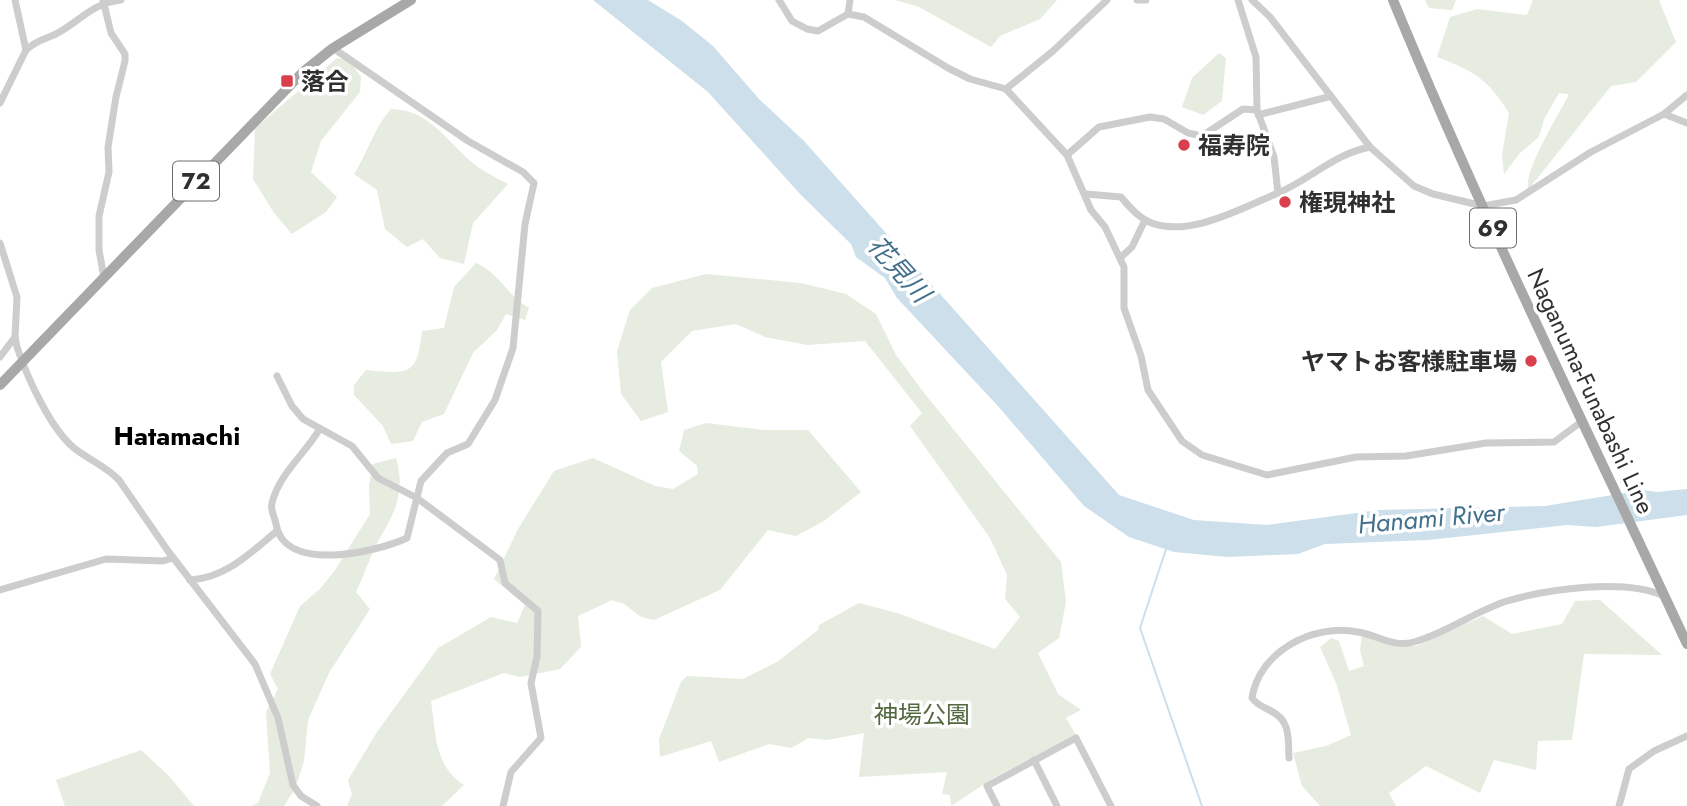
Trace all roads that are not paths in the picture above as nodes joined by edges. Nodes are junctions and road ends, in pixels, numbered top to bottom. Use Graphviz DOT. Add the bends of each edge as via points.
graph roads {
  1 [pos="15,0"];
  2 [pos="121,0"];
  3 [pos="411,0"];
  4 [pos="779,0"];
  5 [pos="850,0"];
  6 [pos="1107,0"];
  7 [pos="1138,0"];
  8 [pos="1146,0"];
  9 [pos="1238,0"];
  10 [pos="1252,0"];
  11 [pos="1393,0"];
  12 [pos="104,1"];
  13 [pos="848,14"];
  14 [pos="333,48"];
  15 [pos="26,50"];
  16 [pos="1006,89"];
  17 [pos="1687,95"];
  18 [pos="1328,97"];
  19 [pos="0,103"];
  20 [pos="1258,113"];
  21 [pos="1664,114"];
  22 [pos="1687,122"];
  23 [pos="1370,147"];
  24 [pos="1068,155"];
  25 [pos="1278,193"];
  26 [pos="1086,194"];
  27 [pos="1483,206"];
  28 [pos="1145,220"];
  29 [pos="0,243"];
  30 [pos="1120,258"];
  31 [pos="104,278"];
  32 [pos="15,337"];
  33 [pos="0,357"];
  34 [pos="22,362"];
  35 [pos="277,376"];
  36 [pos="0,385"];
  37 [pos="1581,422"];
  38 [pos="319,430"];
  39 [pos="417,498"];
  40 [pos="277,531"];
  41 [pos="173,558"];
  42 [pos="190,580"];
  43 [pos="0,590"];
  44 [pos="1664,596"];
  45 [pos="1687,644"];
  46 [pos="1687,736"];
  47 [pos="1289,758"];
  48 [pos="1034,760"];
  49 [pos="317,806"];
  50 [pos="503,806"];
  51 [pos="997,806"];
  52 [pos="1057,806"];
  53 [pos="1111,806"];
  54 [pos="1619,806"];
  1 -- 15 [label="street"];
  2 -- 12 [label="street"];
  3 -- 14 [label="main road, 72"];
  4 -- 13 [label="street" via="792,21 807,29 818,31"];
  5 -- 13 [label="street"];
  6 -- 16 [label="street"];
  7 -- 8 [label="street"];
  9 -- 20 [label="street" via="1256,57"];
  10 -- 18 [label="street" via="1270,17"];
  11 -- 27 [label="main road, Naganuma-Funabashi Line / 69"];
  12 -- 15 [label="street"];
  12 -- 31 [label="street" via="111,33 125,61 99,216"];
  13 -- 16 [label="street" via="864,17 970,79"];
  14 -- 31 [label="main road, 72" via="281,94"];
  14 -- 39 [label="street" via="534,183 525,224 513,348 495,400 468,444 447,453 421,481"];
  15 -- 19 [label="street"];
  16 -- 24 [label="street"];
  17 -- 21 [label="street"];
  18 -- 20 [label="street"];
  18 -- 23 [label="street"];
  20 -- 24 [label="street" via="1243,109 1202,135 1158,118 1099,127"];
  20 -- 25 [label="street" via="1273,158"];
  21 -- 22 [label="street"];
  21 -- 27 [label="street" via="1591,152 1516,200"];
  23 -- 25 [label="street" via="1344,153"];
  23 -- 27 [label="street" via="1414,186"];
  24 -- 26 [label="street"];
  25 -- 28 [label="street" via="1191,225 1157,225"];
  26 -- 28 [label="street" via="1121,197"];
  26 -- 30 [label="street"];
  27 -- 37 [label="main road, Naganuma-Funabashi Line / 69"];
  28 -- 30 [label="street" via="1132,247"];
  29 -- 32 [label="street" via="17,297"];
  30 -- 37 [label="street" via="1126,275 1124,308 1148,390 1182,441 1202,456 1267,475 1356,457 1406,456 1486,443 1554,442"];
  31 -- 34 [label="main road, 72"];
  32 -- 33 [label="street"];
  32 -- 34 [label="street"];
  34 -- 36 [label="main road, 72"];
  34 -- 41 [label="street" via="58,431 113,474"];
  35 -- 38 [label="street" via="292,406"];
  37 -- 44 [label="main road, Naganuma-Funabashi Line / 69"];
  38 -- 39 [label="street" via="352,446 378,478"];
  38 -- 40 [label="street" via="276,492 271,509"];
  39 -- 40 [label="street" via="407,538 390,546 320,556 297,549"];
  39 -- 50 [label="street" via="500,561 505,583 538,611 531,684 541,738 512,772"];
  40 -- 42 [label="street" via="225,572"];
  41 -- 42 [label="street"];
  41 -- 43 [label="street" via="106,559"];
  42 -- 49 [label="street" via="255,664 278,718 293,785"];
  44 -- 45 [label="main road, Naganuma-Funabashi Line / 69"];
  44 -- 47 [label="street" via="1642,587 1555,592 1506,601 1414,642 1394,643 1345,630 1297,641 1261,671 1252,698 1287,726"];
  46 -- 54 [label="street" via="1629,769"];
  48 -- 51 [label="street" via="987,786"];
  48 -- 52 [label="street"];
  48 -- 53 [label="street" via="1076,738"];
}
